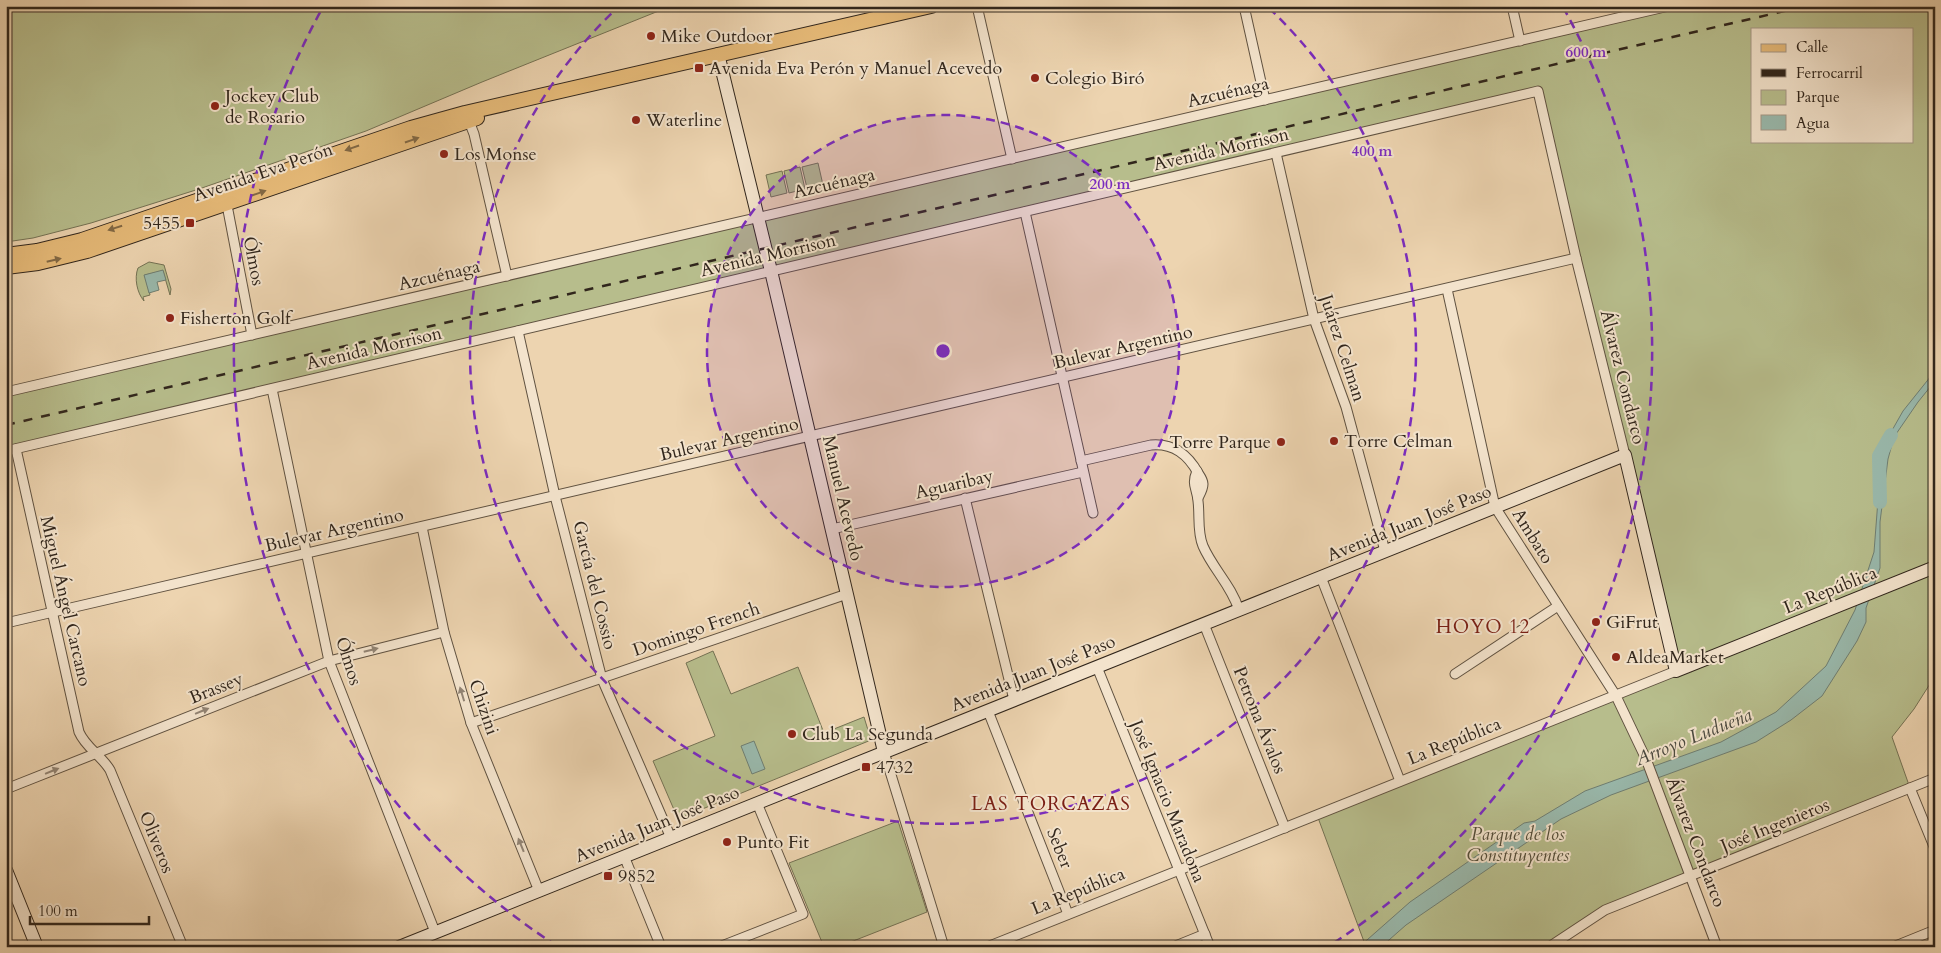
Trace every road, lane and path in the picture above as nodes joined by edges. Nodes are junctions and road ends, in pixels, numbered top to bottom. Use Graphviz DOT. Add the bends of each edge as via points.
graph roads {
  1 [pos="931,6"];
  2 [pos="977,6"];
  3 [pos="1244,6"];
  4 [pos="1512,6"];
  5 [pos="1668,6"];
  6 [pos="1520,41"];
  7 [pos="718,54"];
  8 [pos="1538,91"];
  9 [pos="1265,100"];
  10 [pos="467,117"];
  11 [pos="1276,153"];
  12 [pos="1012,159"];
  13 [pos="225,198"];
  14 [pos="1025,212"];
  15 [pos="758,218"];
  16 [pos="6,255"];
  17 [pos="1576,258"];
  18 [pos="6,267"];
  19 [pos="771,271"];
  20 [pos="507,276"];
  21 [pos="1447,288"];
  22 [pos="1314,319"];
  23 [pos="518,331"];
  24 [pos="252,335"];
  25 [pos="1062,378"];
  26 [pos="272,388"];
  27 [pos="6,392"];
  28 [pos="810,436"];
  29 [pos="16,449"];
  30 [pos="6,451"];
  31 [pos="1625,455"];
  32 [pos="1081,461"];
  33 [pos="1083,472"];
  34 [pos="556,496"];
  35 [pos="965,498"];
  36 [pos="1495,507"];
  37 [pos="1093,513"];
  38 [pos="422,527"];
  39 [pos="832,529"];
  40 [pos="1385,551"];
  41 [pos="306,554"];
  42 [pos="1935,567"];
  43 [pos="1321,577"];
  44 [pos="847,594"];
  45 [pos="1558,606"];
  46 [pos="1239,610"];
  47 [pos="52,613"];
  48 [pos="6,623"];
  49 [pos="1204,624"];
  50 [pos="444,632"];
  51 [pos="329,660"];
  52 [pos="1097,667"];
  53 [pos="1676,671"];
  54 [pos="1455,674"];
  55 [pos="602,679"];
  56 [pos="1616,696"];
  57 [pos="1014,700"];
  58 [pos="988,710"];
  59 [pos="471,724"];
  60 [pos="884,752"];
  61 [pos="97,754"];
  62 [pos="1935,778"];
  63 [pos="1400,781"];
  64 [pos="1910,788"];
  65 [pos="6,790"];
  66 [pos="757,803"];
  67 [pos="1285,828"];
  68 [pos="671,838"];
  69 [pos="1935,849"];
  70 [pos="624,856"];
  71 [pos="6,870"];
  72 [pos="1179,870"];
  73 [pos="1689,876"];
  74 [pos="539,891"];
  75 [pos="1068,914"];
  76 [pos="1935,930"];
  77 [pos="435,932"];
  78 [pos="1205,934"];
  79 [pos="37,947"];
  80 [pos="183,947"];
  81 [pos="399,947"];
  82 [pos="661,947"];
  83 [pos="719,947"];
  84 [pos="944,947"];
  85 [pos="987,947"];
  86 [pos="1173,947"];
  87 [pos="1210,947"];
  88 [pos="1549,947"];
  89 [pos="1717,947"];
  90 [pos="1893,947"];
  1 -- 7 [label="main road, Avenida Eva Perón"];
  2 -- 12 [label="street"];
  3 -- 9 [label="street"];
  4 -- 6 [label="street"];
  5 -- 6 [label="street, Azcuénaga"];
  6 -- 9 [label="street, Azcuénaga"];
  7 -- 10 [label="main road, Avenida Eva Perón"];
  7 -- 15 [label="main road, Manuel Acevedo"];
  8 -- 11 [label="street, Avenida Morrison"];
  8 -- 17 [label="street, Álvarez Condarco"];
  9 -- 12 [label="street, Azcuénaga"];
  10 -- 13 [label="main road, Avenida Eva Perón"];
  10 -- 20 [label="street" via="474,134"];
  11 -- 14 [label="street, Avenida Morrison"];
  11 -- 22 [label="street, Juárez Celman"];
  12 -- 15 [label="street, Azcuénaga"];
  13 -- 16 [label="main road, Avenida Eva Perón, one-way" via="67,244"];
  18 -- 13 [label="main road, Avenida Eva Perón, one-way" via="62,258"];
  13 -- 24 [label="street, Ólmos"];
  14 -- 19 [label="street, Avenida Morrison"];
  14 -- 25 [label="street"];
  15 -- 19 [label="main road, Manuel Acevedo"];
  15 -- 20 [label="street, Azcuénaga"];
  17 -- 21 [label="street, Bulevar Argentino"];
  17 -- 31 [label="street, Álvarez Condarco"];
  19 -- 23 [label="street, Avenida Morrison"];
  19 -- 28 [label="main road, Manuel Acevedo"];
  20 -- 24 [label="street, Azcuénaga"];
  21 -- 22 [label="street, Bulevar Argentino"];
  21 -- 36 [label="street, Ambato"];
  22 -- 25 [label="street, Bulevar Argentino"];
  22 -- 40 [label="street, Juárez Celman" via="1346,408"];
  23 -- 26 [label="street, Avenida Morrison"];
  23 -- 34 [label="street, García del Cossio"];
  24 -- 27 [label="street, Azcuénaga"];
  25 -- 28 [label="street, Bulevar Argentino"];
  25 -- 32 [label="street"];
  26 -- 29 [label="street, Avenida Morrison"];
  26 -- 41 [label="street, Ólmos"];
  28 -- 34 [label="street, Bulevar Argentino"];
  28 -- 39 [label="main road, Manuel Acevedo"];
  29 -- 30 [label="street, Avenida Morrison"];
  29 -- 47 [label="street, Miguel Ángel Carcano"];
  31 -- 36 [label="main road, Avenida Juan José Paso"];
  31 -- 53 [label="main road, Álvarez Condarco"];
  32 -- 33 [label="street"];
  32 -- 46 [label="street" via="1162,444 1190,459 1203,486 1198,498 1200,538 1232,591"];
  33 -- 35 [label="street, Aguaribay"];
  33 -- 37 [label="street"];
  34 -- 38 [label="street, Bulevar Argentino"];
  34 -- 55 [label="street, García del Cossio"];
  35 -- 39 [label="street, Aguaribay"];
  35 -- 57 [label="street"];
  36 -- 40 [label="main road, Avenida Juan José Paso"];
  36 -- 45 [label="street, Ambato"];
  38 -- 41 [label="street, Bulevar Argentino"];
  38 -- 50 [label="street, Chizini"];
  39 -- 44 [label="main road, Manuel Acevedo"];
  40 -- 43 [label="main road, Avenida Juan José Paso"];
  41 -- 47 [label="street, Bulevar Argentino"];
  41 -- 51 [label="street, Ólmos"];
  42 -- 53 [label="main road, La República"];
  43 -- 46 [label="main road, Avenida Juan José Paso"];
  43 -- 63 [label="street"];
  44 -- 55 [label="street, Domingo French"];
  44 -- 60 [label="main road, Manuel Acevedo"];
  45 -- 54 [label="street"];
  45 -- 56 [label="street, Ambato"];
  46 -- 49 [label="main road, Avenida Juan José Paso"];
  47 -- 48 [label="street, Bulevar Argentino"];
  47 -- 61 [label="street, Miguel Ángel Carcano" via="79,732 87,746"];
  49 -- 52 [label="main road, Avenida Juan José Paso"];
  49 -- 67 [label="street, Petrona Ávalos"];
  51 -- 50 [label="street, Brassey, one-way"];
  59 -- 50 [label="street, Chizini, one-way"];
  61 -- 51 [label="street, Brassey, one-way"];
  51 -- 77 [label="street, Ólmos"];
  52 -- 57 [label="main road, Avenida Juan José Paso"];
  52 -- 72 [label="street, José Ignacio Maradona"];
  53 -- 56 [label="street, La República"];
  55 -- 59 [label="street, Domingo French"];
  55 -- 68 [label="street, García del Cossio"];
  56 -- 63 [label="street, La República"];
  56 -- 73 [label="street, Álvarez Condarco" via="1646,759"];
  57 -- 58 [label="main road, Avenida Juan José Paso"];
  58 -- 60 [label="main road, Avenida Juan José Paso"];
  58 -- 75 [label="street, Seber"];
  74 -- 59 [label="street, Chizini, one-way"];
  60 -- 66 [label="main road, Avenida Juan José Paso"];
  60 -- 84 [label="street, Manuel Acevedo"];
  65 -- 61 [label="street, Brassey, one-way"];
  61 -- 80 [label="street, Oliveros" via="110,770"];
  62 -- 64 [label="street, José Ingenieros"];
  63 -- 67 [label="street, La República"];
  64 -- 69 [label="street"];
  64 -- 73 [label="street, José Ingenieros"];
  66 -- 68 [label="main road, Avenida Juan José Paso"];
  66 -- 83 [label="street" via="803,914"];
  67 -- 72 [label="street, La República"];
  68 -- 70 [label="main road, Avenida Juan José Paso"];
  70 -- 74 [label="main road, Avenida Juan José Paso"];
  70 -- 82 [label="street"];
  71 -- 79 [label="main road"];
  72 -- 75 [label="street, La República"];
  72 -- 78 [label="street, José Ignacio Maradona"];
  73 -- 88 [label="street, José Ingenieros" via="1605,910"];
  73 -- 89 [label="street, Álvarez Condarco"];
  74 -- 77 [label="main road, Avenida Juan José Paso"];
  75 -- 85 [label="street, La República"];
  76 -- 90 [label="street"];
  77 -- 81 [label="main road, Avenida Juan José Paso"];
  78 -- 86 [label="street"];
  78 -- 87 [label="street, José Ignacio Maradona"];
}
